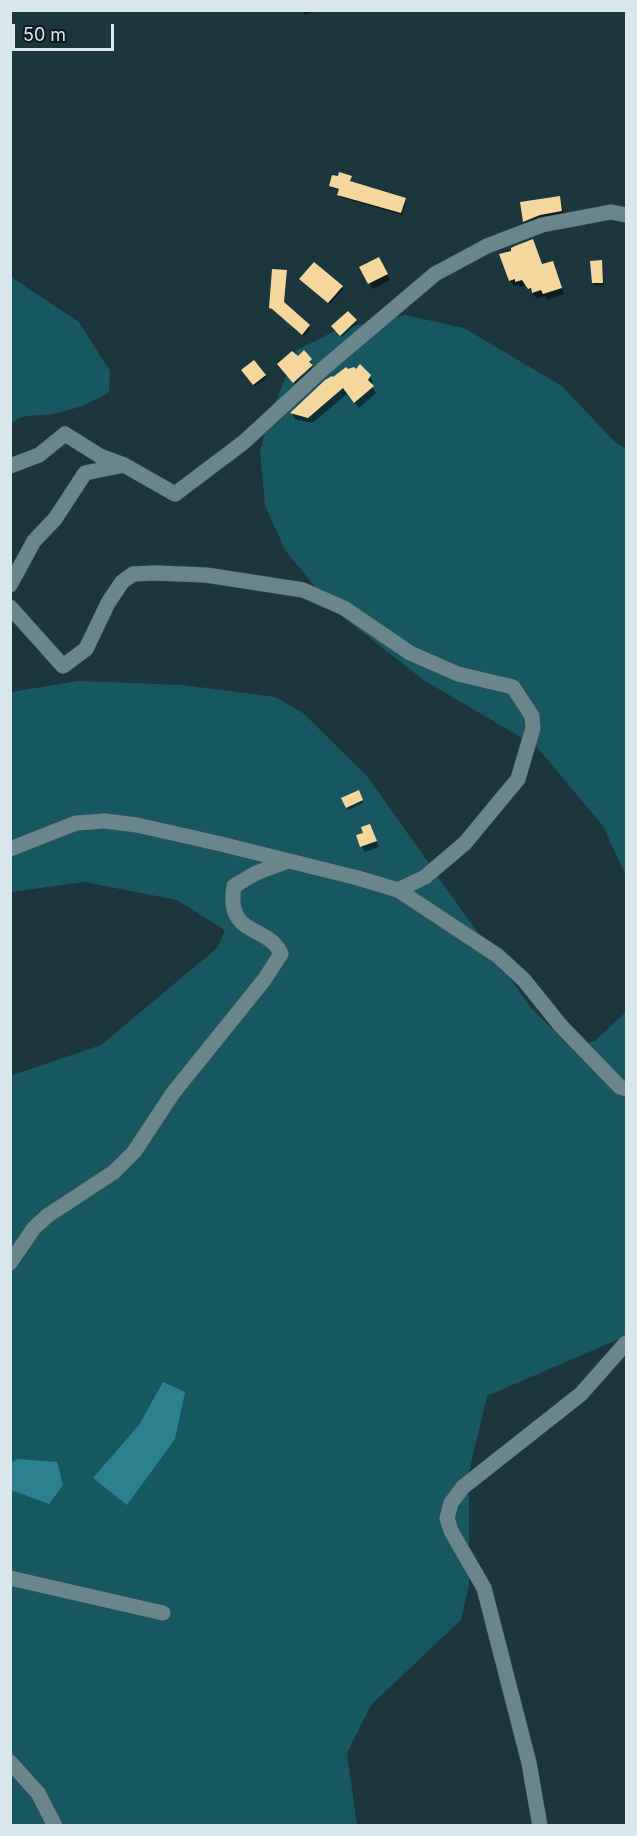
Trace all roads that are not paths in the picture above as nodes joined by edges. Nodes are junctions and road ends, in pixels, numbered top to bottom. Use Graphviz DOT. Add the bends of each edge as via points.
graph roads {
  1 [pos="627,215"];
  2 [pos="124,465"];
  3 [pos="10,466"];
  4 [pos="10,585"];
  5 [pos="10,607"];
  6 [pos="10,849"];
  7 [pos="288,861"];
  8 [pos="398,890"];
  9 [pos="627,1089"];
  10 [pos="10,1263"];
  11 [pos="627,1343"];
  12 [pos="10,1578"];
  13 [pos="164,1613"];
  14 [pos="10,1762"];
  15 [pos="55,1826"];
  16 [pos="540,1826"];
  1 -- 2 [label="street" via="611,212 542,225 487,246 435,274 244,442 175,494"];
  2 -- 3 [label="street" via="100,456 65,434 39,455"];
  2 -- 4 [label="street" via="85,473 55,519 34,541"];
  5 -- 8 [label="street" via="63,666 87,649 108,603 122,582 133,574 206,575 281,586 303,590 344,608 410,653 458,674 513,687 532,716 533,728 518,779 465,843 425,877"];
  6 -- 7 [label="street" via="76,823 105,820"];
  7 -- 8 [label="street"];
  7 -- 10 [label="street" via="234,886 231,903 237,918 278,945 281,954 264,980 173,1092 134,1152 114,1172 47,1216"];
  8 -- 9 [label="street" via="498,956 620,1087"];
  11 -- 16 [label="street" via="581,1394 463,1487 451,1503 447,1518 484,1588 529,1763"];
  12 -- 13 [label="street"];
  14 -- 15 [label="street" via="38,1793"];
}
